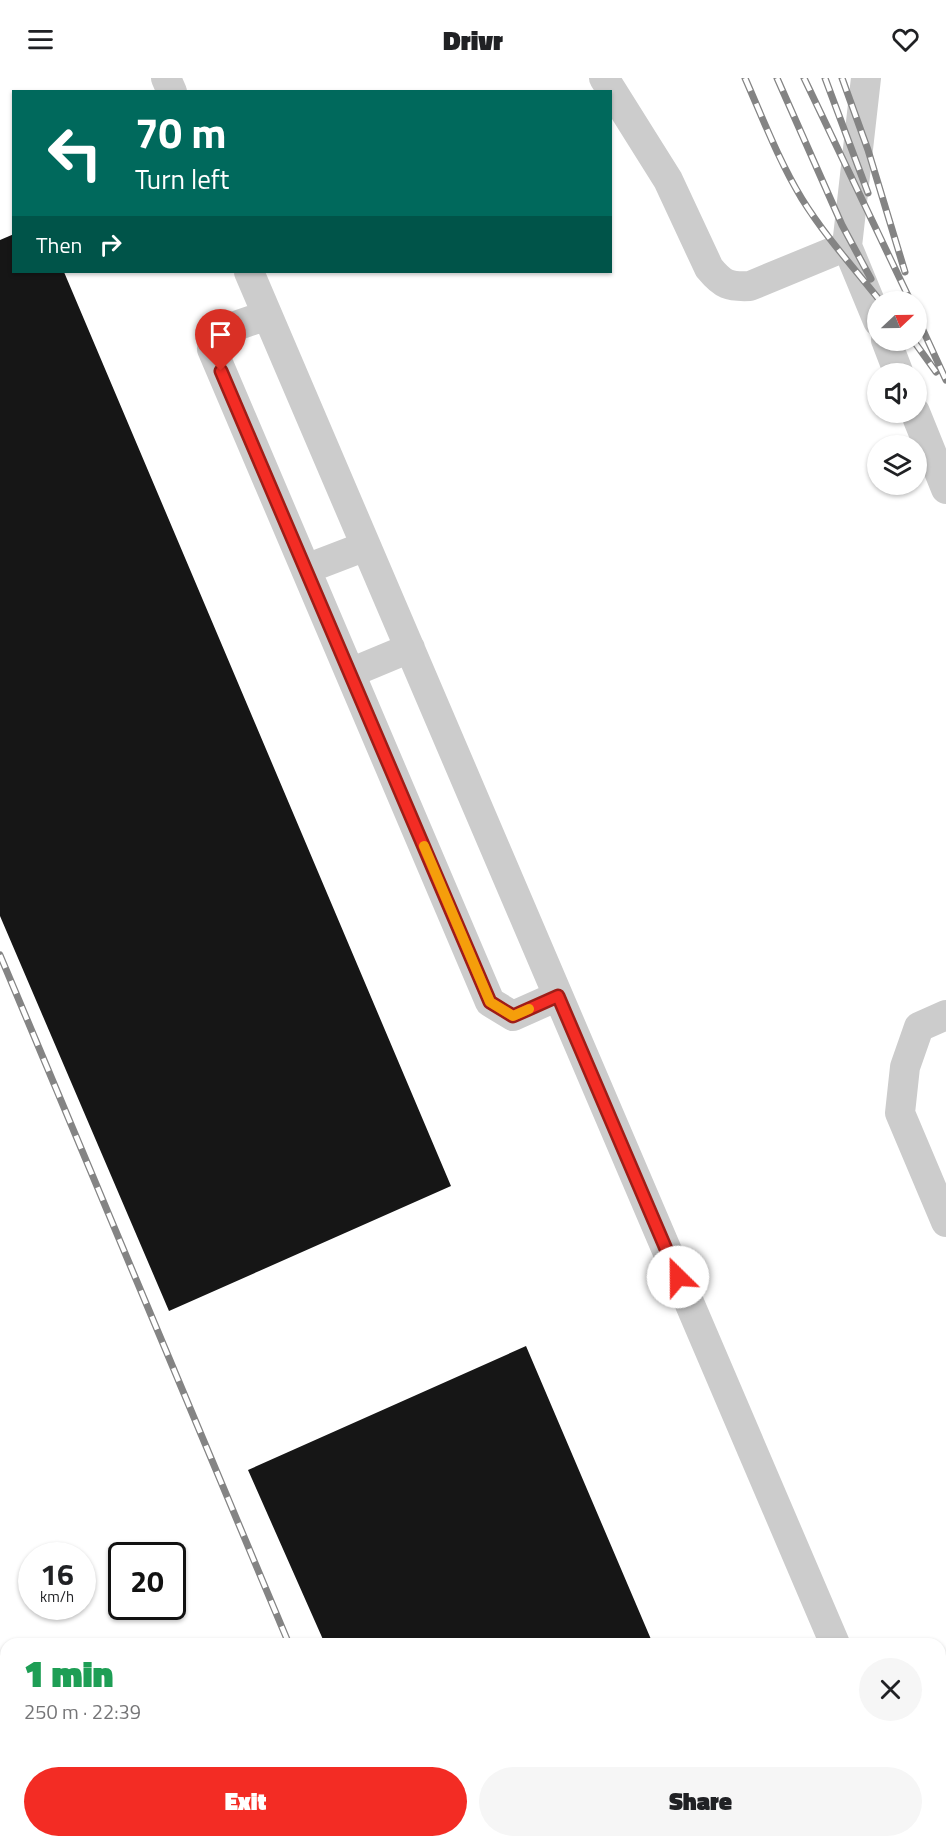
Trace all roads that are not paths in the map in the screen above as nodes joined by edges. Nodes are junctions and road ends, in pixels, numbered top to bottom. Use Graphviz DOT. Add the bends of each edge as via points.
graph roads {
  1 [pos="866,78"];
  2 [pos="612,91"];
  3 [pos="847,246"];
  4 [pos="249,273"];
  5 [pos="867,294"];
  6 [pos="267,315"];
  7 [pos="919,423"];
  8 [pos="946,489"];
  9 [pos="366,546"];
  10 [pos="306,569"];
  11 [pos="410,648"];
  12 [pos="350,673"];
  13 [pos="558,996"];
  14 [pos="946,1015"];
  15 [pos="946,1222"];
  16 [pos="832,1638"];
  1 -- 3 [label="lane"];
  2 -- 3 [label="lane" via="668,180 709,268 720,281 734,287 750,286"];
  3 -- 5 [label="lane"];
  4 -- 6 [label="lane"];
  6 -- 9 [label="lane"];
  6 -- 10 [label="lane" via="224,330 212,349"];
  7 -- 8 [label="lane"];
  9 -- 10 [label="lane"];
  9 -- 11 [label="lane"];
  10 -- 12 [label="lane"];
  11 -- 12 [label="lane"];
  11 -- 13 [label="lane"];
  12 -- 13 [label="lane" via="490,1002 513,1016"];
  13 -- 16 [label="lane"];
  14 -- 15 [label="lane" via="919,1027 905,1067 900,1113"];
}
